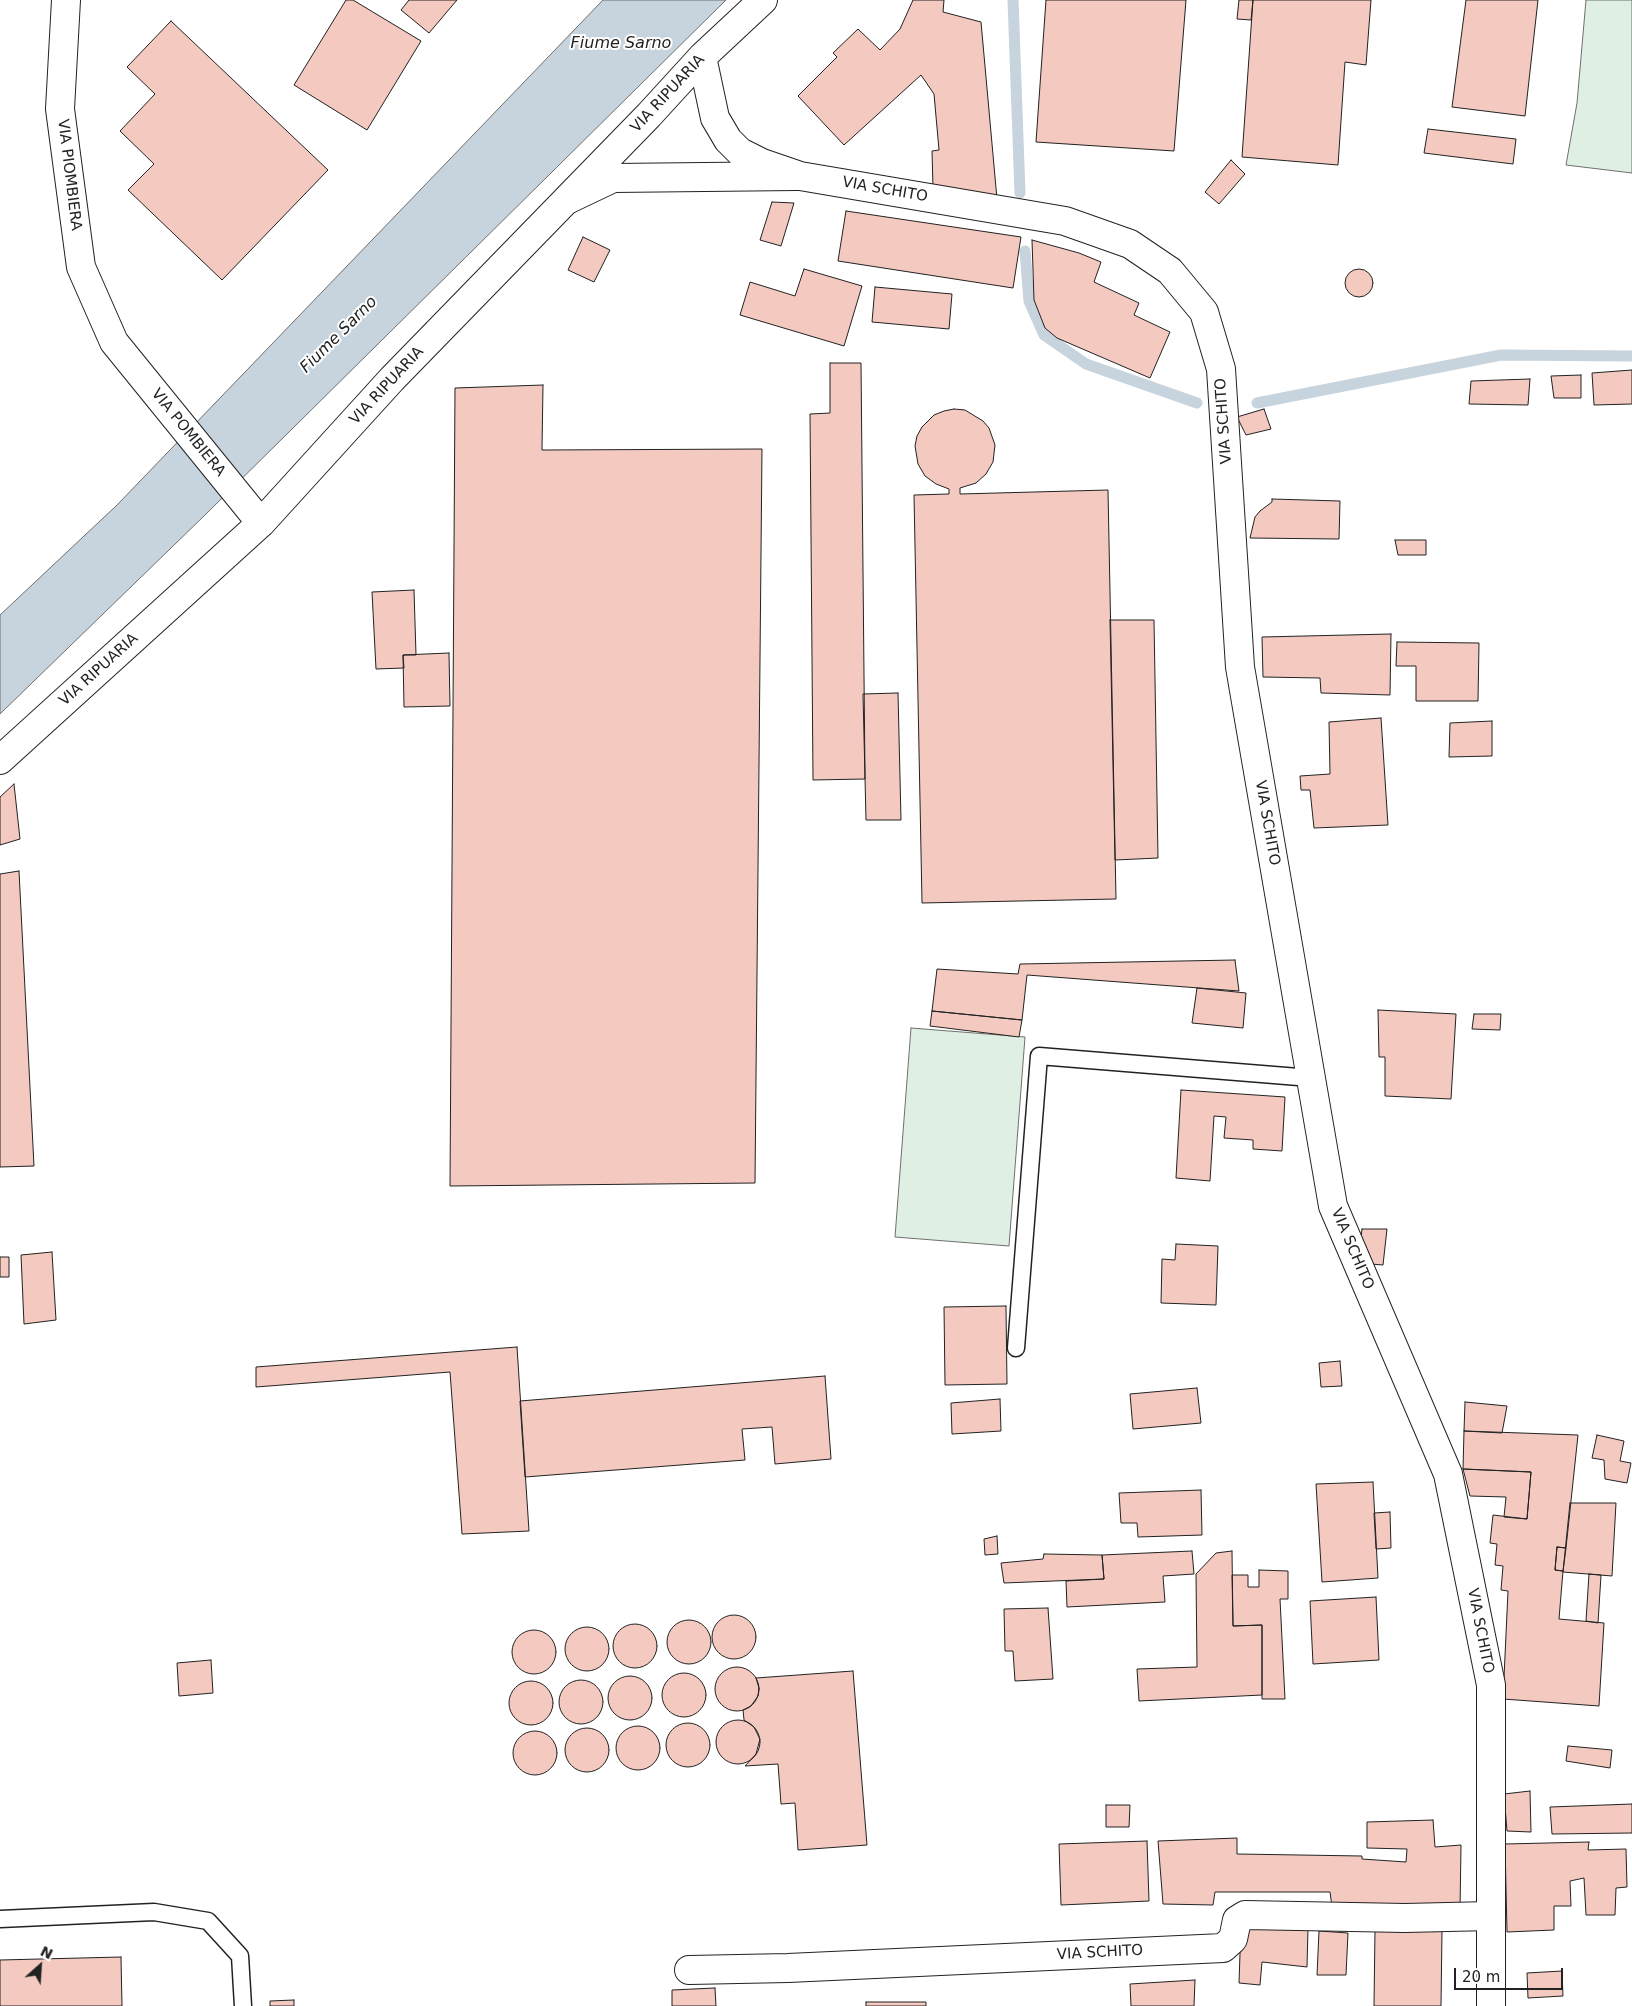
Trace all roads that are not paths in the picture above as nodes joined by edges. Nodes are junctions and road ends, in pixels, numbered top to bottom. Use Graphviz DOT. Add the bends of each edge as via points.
graph roads {
  1 [pos="66,0"];
  2 [pos="763,0"];
  3 [pos="702,57"];
  4 [pos="800,176"];
  5 [pos="566,200"];
  6 [pos="114,342"];
  7 [pos="261,523"];
  8 [pos="0,760"];
  9 [pos="1311,1078"];
  10 [pos="1016,1348"];
  11 [pos="1491,1916"];
  12 [pos="0,1918"];
  13 [pos="689,1970"];
  14 [pos="243,2006"];
  15 [pos="1491,2006"];
  1 -- 6 [label="street, VIA PIOMBIERA" via="60,108 81,266"];
  2 -- 3 [label="street, VIA RIPUARIA"];
  3 -- 4 [label="street, VIA SCHITO" via="715,118 728,140 740,152 762,163"];
  3 -- 5 [label="street, VIA RIPUARIA"];
  4 -- 5 [label="street" via="613,178"];
  4 -- 9 [label="street, VIA SCHITO" via="1065,221 1130,244 1170,271 1204,312 1221,369 1240,667"];
  5 -- 7 [label="street, VIA RIPUARIA" via="392,379"];
  6 -- 7 [label="street, VIA POMBIERA"];
  7 -- 8 [label="street, VIA RIPUARIA"];
  9 -- 10 [label="lane" via="1039,1056"];
  9 -- 11 [label="street, VIA SCHITO" via="1333,1206 1448,1474 1491,1685"];
  11 -- 13 [label="street, VIA SCHITO" via="1245,1915 1237,1920 1233,1939 1222,1948"];
  11 -- 15 [label="street, VIA SCHITO"];
  12 -- 14 [label="lane" via="154,1912 208,1921 240,1956"];
}
